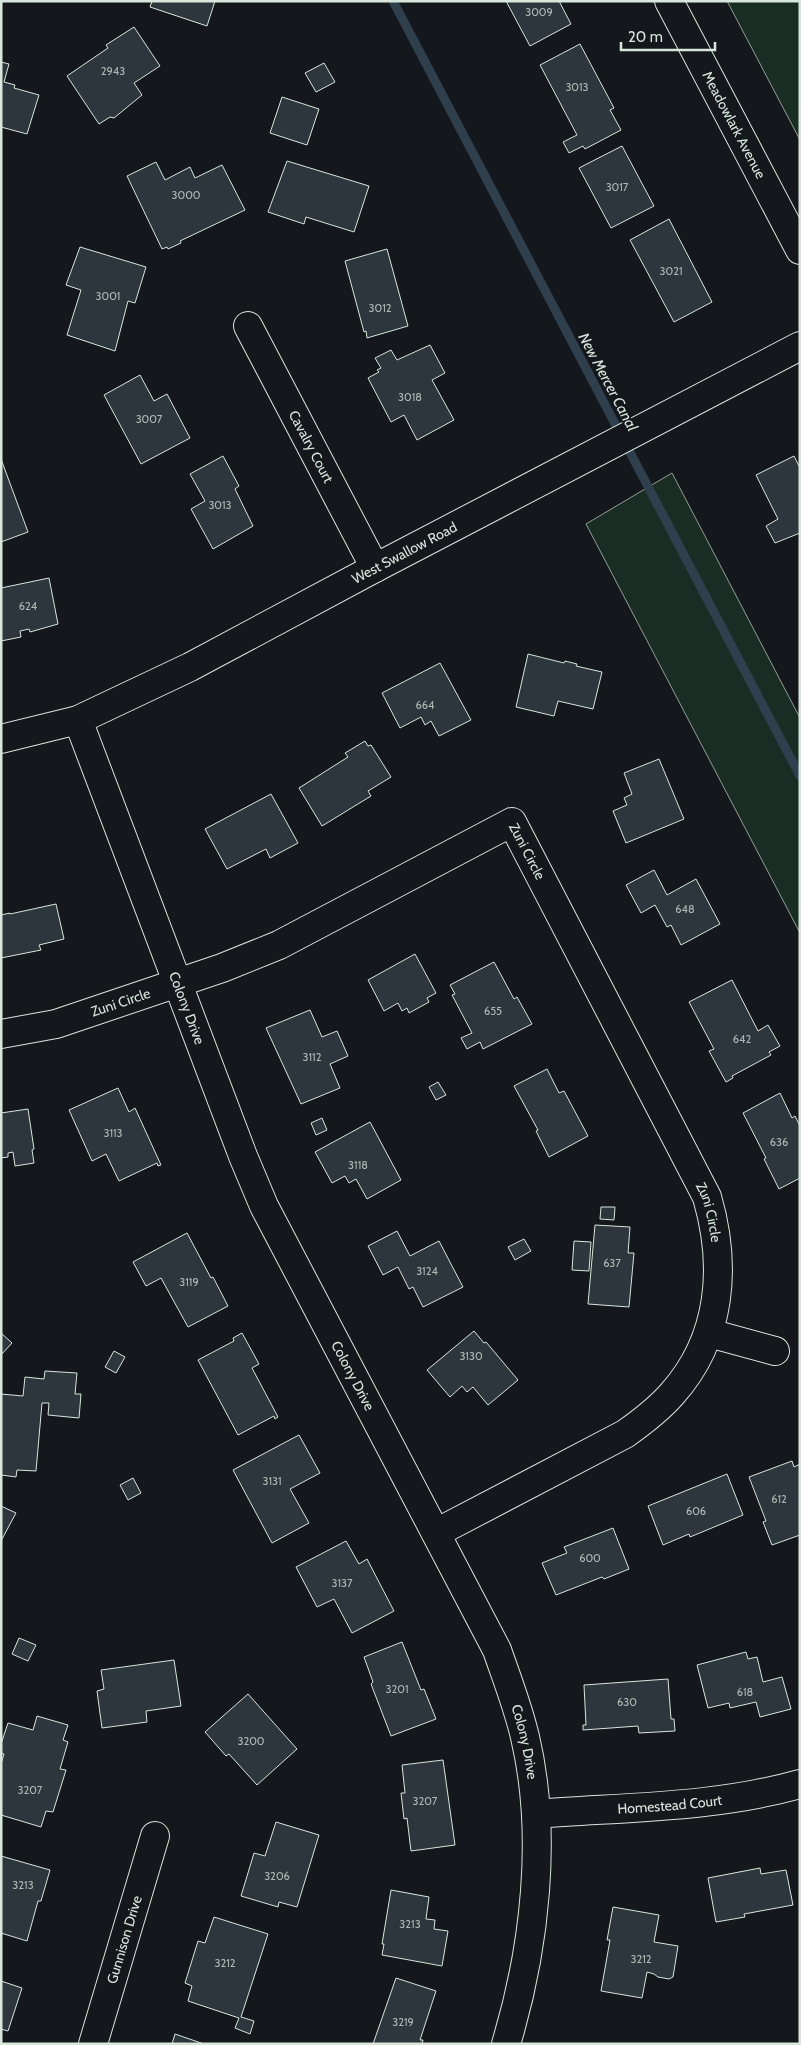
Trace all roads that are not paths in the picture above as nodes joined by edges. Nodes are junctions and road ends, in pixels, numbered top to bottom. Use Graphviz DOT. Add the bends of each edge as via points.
graph roads {
  1 [pos="669,1"];
  2 [pos="800,250"];
  3 [pos="248,326"];
  4 [pos="800,346"];
  5 [pos="375,568"];
  6 [pos="78,720"];
  7 [pos="1,739"];
  8 [pos="178,984"];
  9 [pos="1,1034"];
  10 [pos="709,1333"];
  11 [pos="775,1351"];
  12 [pos="436,1533"];
  13 [pos="800,1784"];
  14 [pos="536,1814"];
  15 [pos="155,1836"];
  16 [pos="93,2044"];
  17 [pos="506,2044"];
  1 -- 2 [label="street, Meadowlark Avenue"];
  3 -- 5 [label="street, Cavalry Court"];
  4 -- 5 [label="street, West Swallow Road"];
  5 -- 6 [label="street, West Swallow Road" via="190,667"];
  6 -- 7 [label="street, West Swallow Road"];
  6 -- 8 [label="street, Colony Drive"];
  8 -- 9 [label="street, Zuni Circle" via="56,1024"];
  8 -- 10 [label="street, Zuni Circle" via="279,944 512,822 707,1197 715,1224 720,1265"];
  8 -- 12 [label="street, Colony Drive" via="264,1206"];
  10 -- 11 [label="street"];
  10 -- 12 [label="street, Zuni Circle" via="673,1393 625,1434"];
  12 -- 14 [label="street, Colony Drive" via="496,1650 517,1706 526,1738"];
  13 -- 14 [label="street, Homestead Court" via="714,1801"];
  14 -- 17 [label="street, Colony Drive" via="538,1852 532,1923 520,1993"];
  15 -- 16 [label="street, Gunnison Drive"];
}
